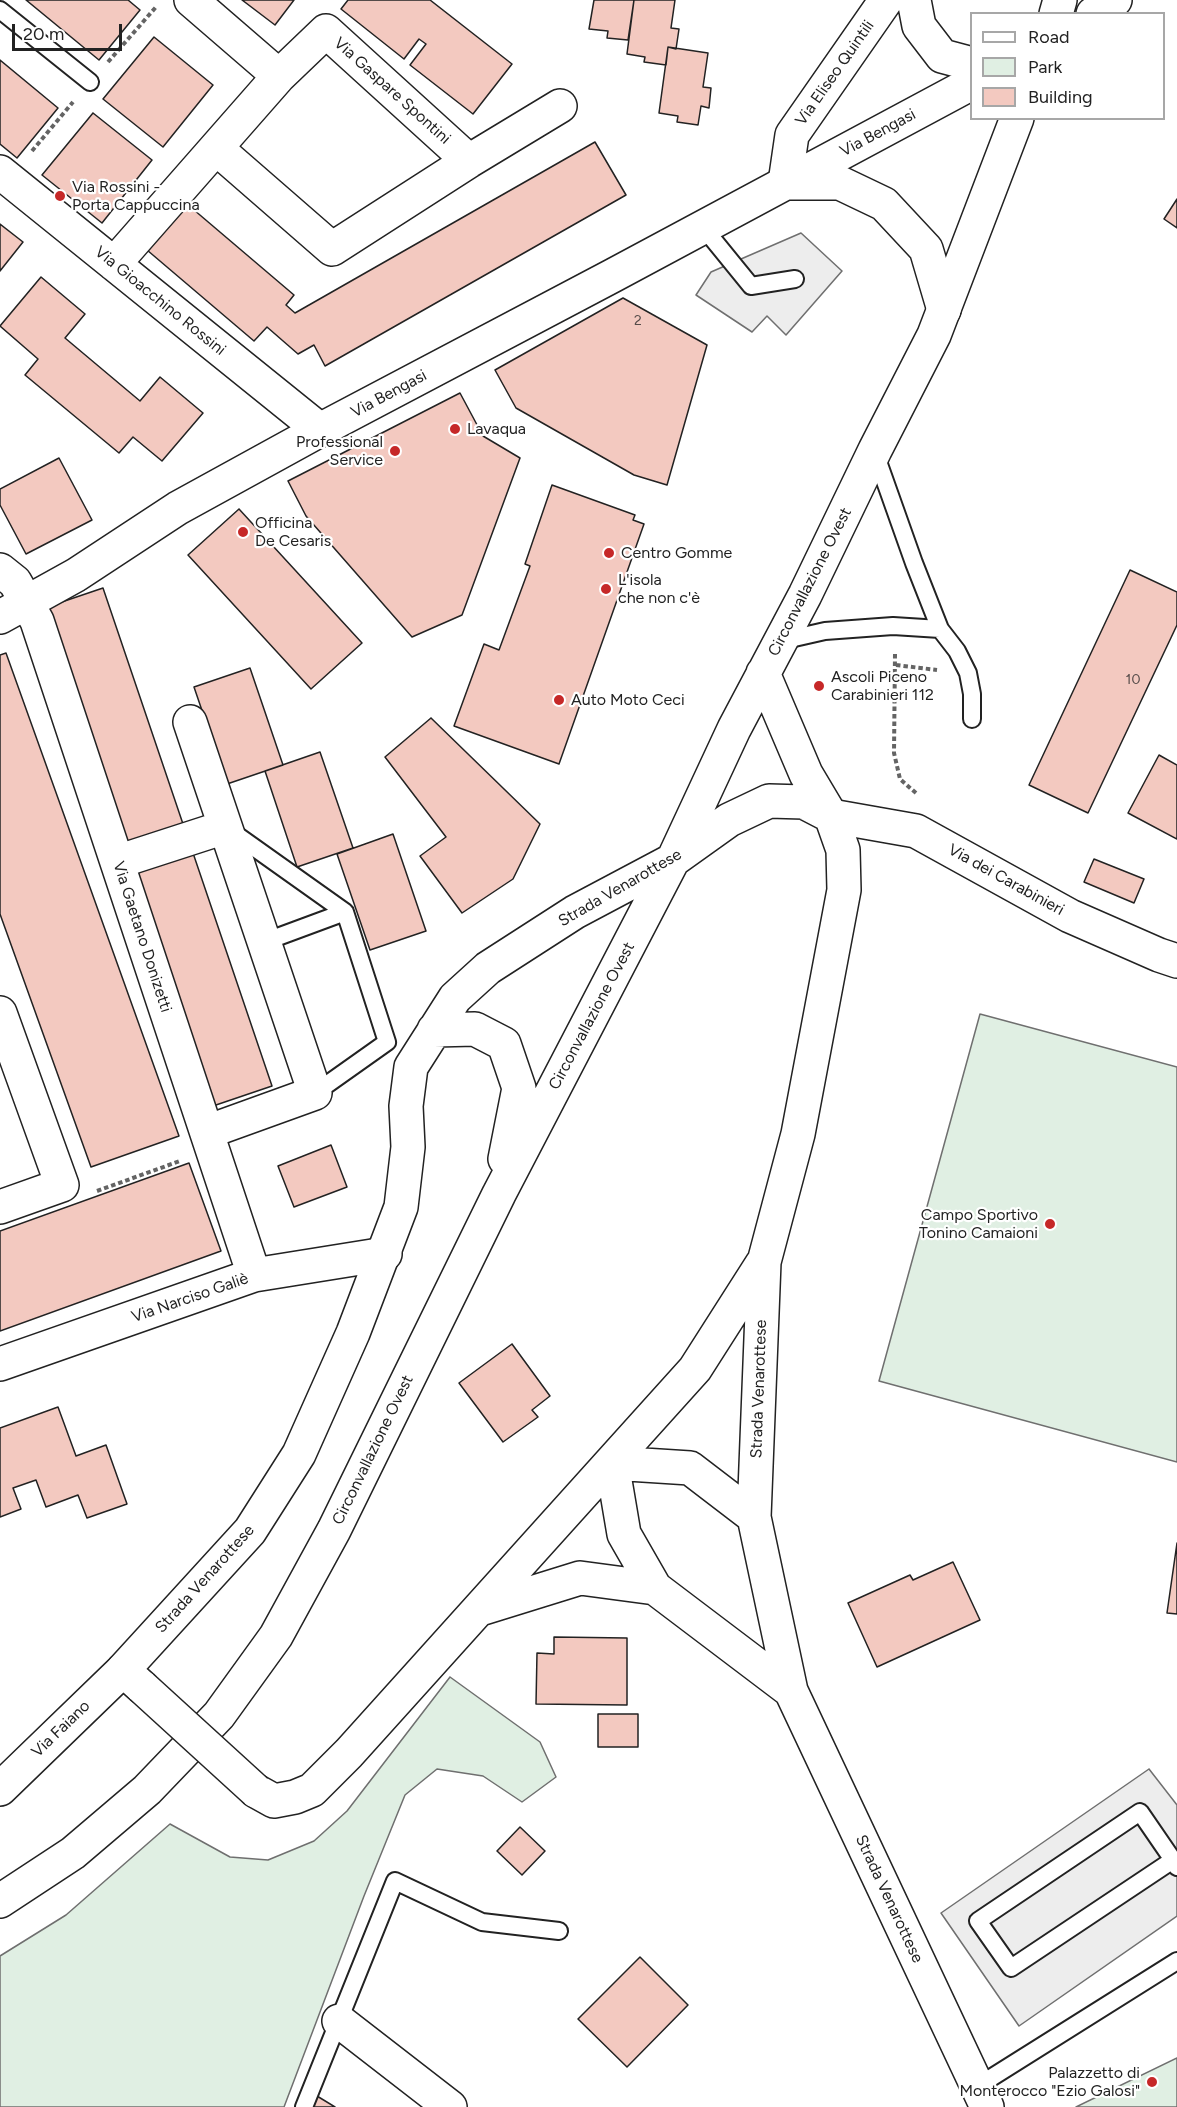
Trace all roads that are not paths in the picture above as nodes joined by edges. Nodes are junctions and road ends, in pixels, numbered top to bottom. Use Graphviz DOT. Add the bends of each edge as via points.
graph roads {
  1 [pos="191,0"];
  2 [pos="885,0"];
  3 [pos="914,0"];
  4 [pos="1115,0"];
  5 [pos="0,10"];
  6 [pos="1096,12"];
  7 [pos="970,63"];
  8 [pos="279,76"];
  9 [pos="90,82"];
  10 [pos="970,84"];
  11 [pos="560,106"];
  12 [pos="1016,120"];
  13 [pos="216,148"];
  14 [pos="469,161"];
  15 [pos="0,172"];
  16 [pos="785,183"];
  17 [pos="703,227"];
  18 [pos="114,264"];
  19 [pos="795,279"];
  20 [pos="944,310"];
  21 [pos="320,430"];
  22 [pos="874,450"];
  23 [pos="0,570"];
  24 [pos="14,609"];
  25 [pos="940,629"];
  26 [pos="780,641"];
  27 [pos="763,673"];
  28 [pos="972,719"];
  29 [pos="190,722"];
  30 [pos="831,816"];
  31 [pos="225,827"];
  32 [pos="673,860"];
  33 [pos="117,862"];
  34 [pos="345,912"];
  35 [pos="264,942"];
  36 [pos="1177,961"];
  37 [pos="0,1013"];
  38 [pos="434,1030"];
  39 [pos="315,1093"];
  40 [pos="207,1132"];
  41 [pos="499,1194"];
  42 [pos="0,1207"];
  43 [pos="385,1254"];
  44 [pos="764,1262"];
  45 [pos="254,1275"];
  46 [pos="0,1364"];
  47 [pos="612,1463"];
  48 [pos="754,1517"];
  49 [pos="655,1588"];
  50 [pos="479,1609"];
  51 [pos="132,1678"];
  52 [pos="790,1691"];
  53 [pos="0,1789"];
  54 [pos="1175,1864"];
  55 [pos="0,1901"];
  56 [pos="559,1931"];
  57 [pos="1177,1961"];
  58 [pos="339,2021"];
  59 [pos="982,2097"];
  60 [pos="304,2107"];
  61 [pos="450,2107"];
  1 -- 8 [label="main road"];
  2 -- 16 [label="main road, Via Eliseo Quintili" via="792,135"];
  3 -- 7 [label="main road" via="920,26 942,56"];
  4 -- 6 [label="main road"];
  5 -- 9 [label="lane"];
  8 -- 13 [label="main road, Via Gaspare Spontini"];
  8 -- 14 [label="main road, Via Gaspare Spontini" via="327,32"];
  10 -- 16 [label="main road, Via Bengasi"];
  11 -- 14 [label="main road"];
  12 -- 20 [label="main road, Circonvallazione Ovest"];
  13 -- 14 [label="main road" via="332,249"];
  13 -- 18 [label="main road, Via Gaspare Spontini"];
  15 -- 18 [label="main road, Via Gioacchino Rossini"];
  16 -- 17 [label="main road, Via Bengasi"];
  16 -- 20 [label="main road, Via Bengasi" via="840,183 884,204 926,249"];
  17 -- 19 [label="lane" via="751,286"];
  17 -- 21 [label="main road, Via Bengasi"];
  18 -- 21 [label="main road, Via Gioacchino Rossini"];
  20 -- 22 [label="main road, Circonvallazione Ovest"];
  21 -- 24 [label="main road, Via Bengasi" via="178,508 76,575"];
  22 -- 25 [label="lane"];
  22 -- 26 [label="main road, Circonvallazione Ovest" via="806,595"];
  23 -- 24 [label="main road, Via Gaetano Donizetti" via="15,582"];
  24 -- 33 [label="main road, Via Gaetano Donizetti" via="37,621"];
  25 -- 26 [label="lane" via="893,626 825,631"];
  25 -- 28 [label="lane" via="968,673"];
  26 -- 27 [label="main road, Circonvallazione Ovest"];
  27 -- 30 [label="main road, Strada Venarottese" via="806,774"];
  27 -- 32 [label="main road, Circonvallazione Ovest"];
  29 -- 31 [label="main road"];
  30 -- 32 [label="main road, Strada Venarottese" via="804,802 770,801 729,820"];
  30 -- 36 [label="main road, Via dei Carabinieri" via="916,831 1070,916"];
  30 -- 44 [label="main road, Strada Venarottese" via="843,850 844,890 798,1134"];
  31 -- 33 [label="main road"];
  31 -- 34 [label="lane"];
  31 -- 35 [label="main road"];
  32 -- 38 [label="main road, Strada Venarottese" via="574,912 488,968 455,998"];
  32 -- 41 [label="main road, Circonvallazione Ovest"];
  33 -- 40 [label="main road, Via Gaetano Donizetti"];
  34 -- 35 [label="lane"];
  34 -- 39 [label="lane" via="387,1042"];
  35 -- 39 [label="main road"];
  37 -- 42 [label="main road" via="62,1185"];
  38 -- 41 [label="main road" via="475,1029 504,1044 519,1088"];
  38 -- 43 [label="main road, Strada Venarottese" via="411,1067 401,1208"];
  39 -- 40 [label="main road"];
  40 -- 45 [label="main road, Via Gaetano Donizetti"];
  41 -- 55 [label="main road, Circonvallazione Ovest" via="334,1530 276,1636 219,1715 147,1790 73,1852"];
  43 -- 45 [label="main road, Via Narciso Galiè"];
  43 -- 51 [label="main road, Strada Venarottese" via="299,1454 250,1532"];
  44 -- 47 [label="main road, Strada Venarottese" via="695,1369"];
  44 -- 48 [label="main road, Strada Venarottese"];
  45 -- 46 [label="main road, Via Narciso Galiè"];
  47 -- 48 [label="main road" via="690,1468"];
  47 -- 49 [label="main road, Strada Venarottese" via="624,1534"];
  47 -- 50 [label="main road, Strada Venarottese"];
  48 -- 52 [label="main road, Strada Venarottese"];
  49 -- 50 [label="main road, Strada Venarottese" via="580,1578"];
  49 -- 52 [label="main road, Strada Venarottese"];
  50 -- 51 [label="main road, Strada Venarottese, bridge" via="312,1790 295,1797 274,1801 256,1791"];
  51 -- 53 [label="main road, Via Faiano"];
  52 -- 59 [label="main road, Strada Venarottese"];
  54 -- 54 [label="lane" via="1140,1812 978,1921 1011,1968"];
  56 -- 58 [label="lane" via="482,1922 396,1881"];
  57 -- 59 [label="lane"];
  58 -- 60 [label="lane"];
  58 -- 61 [label="main road"];
}
